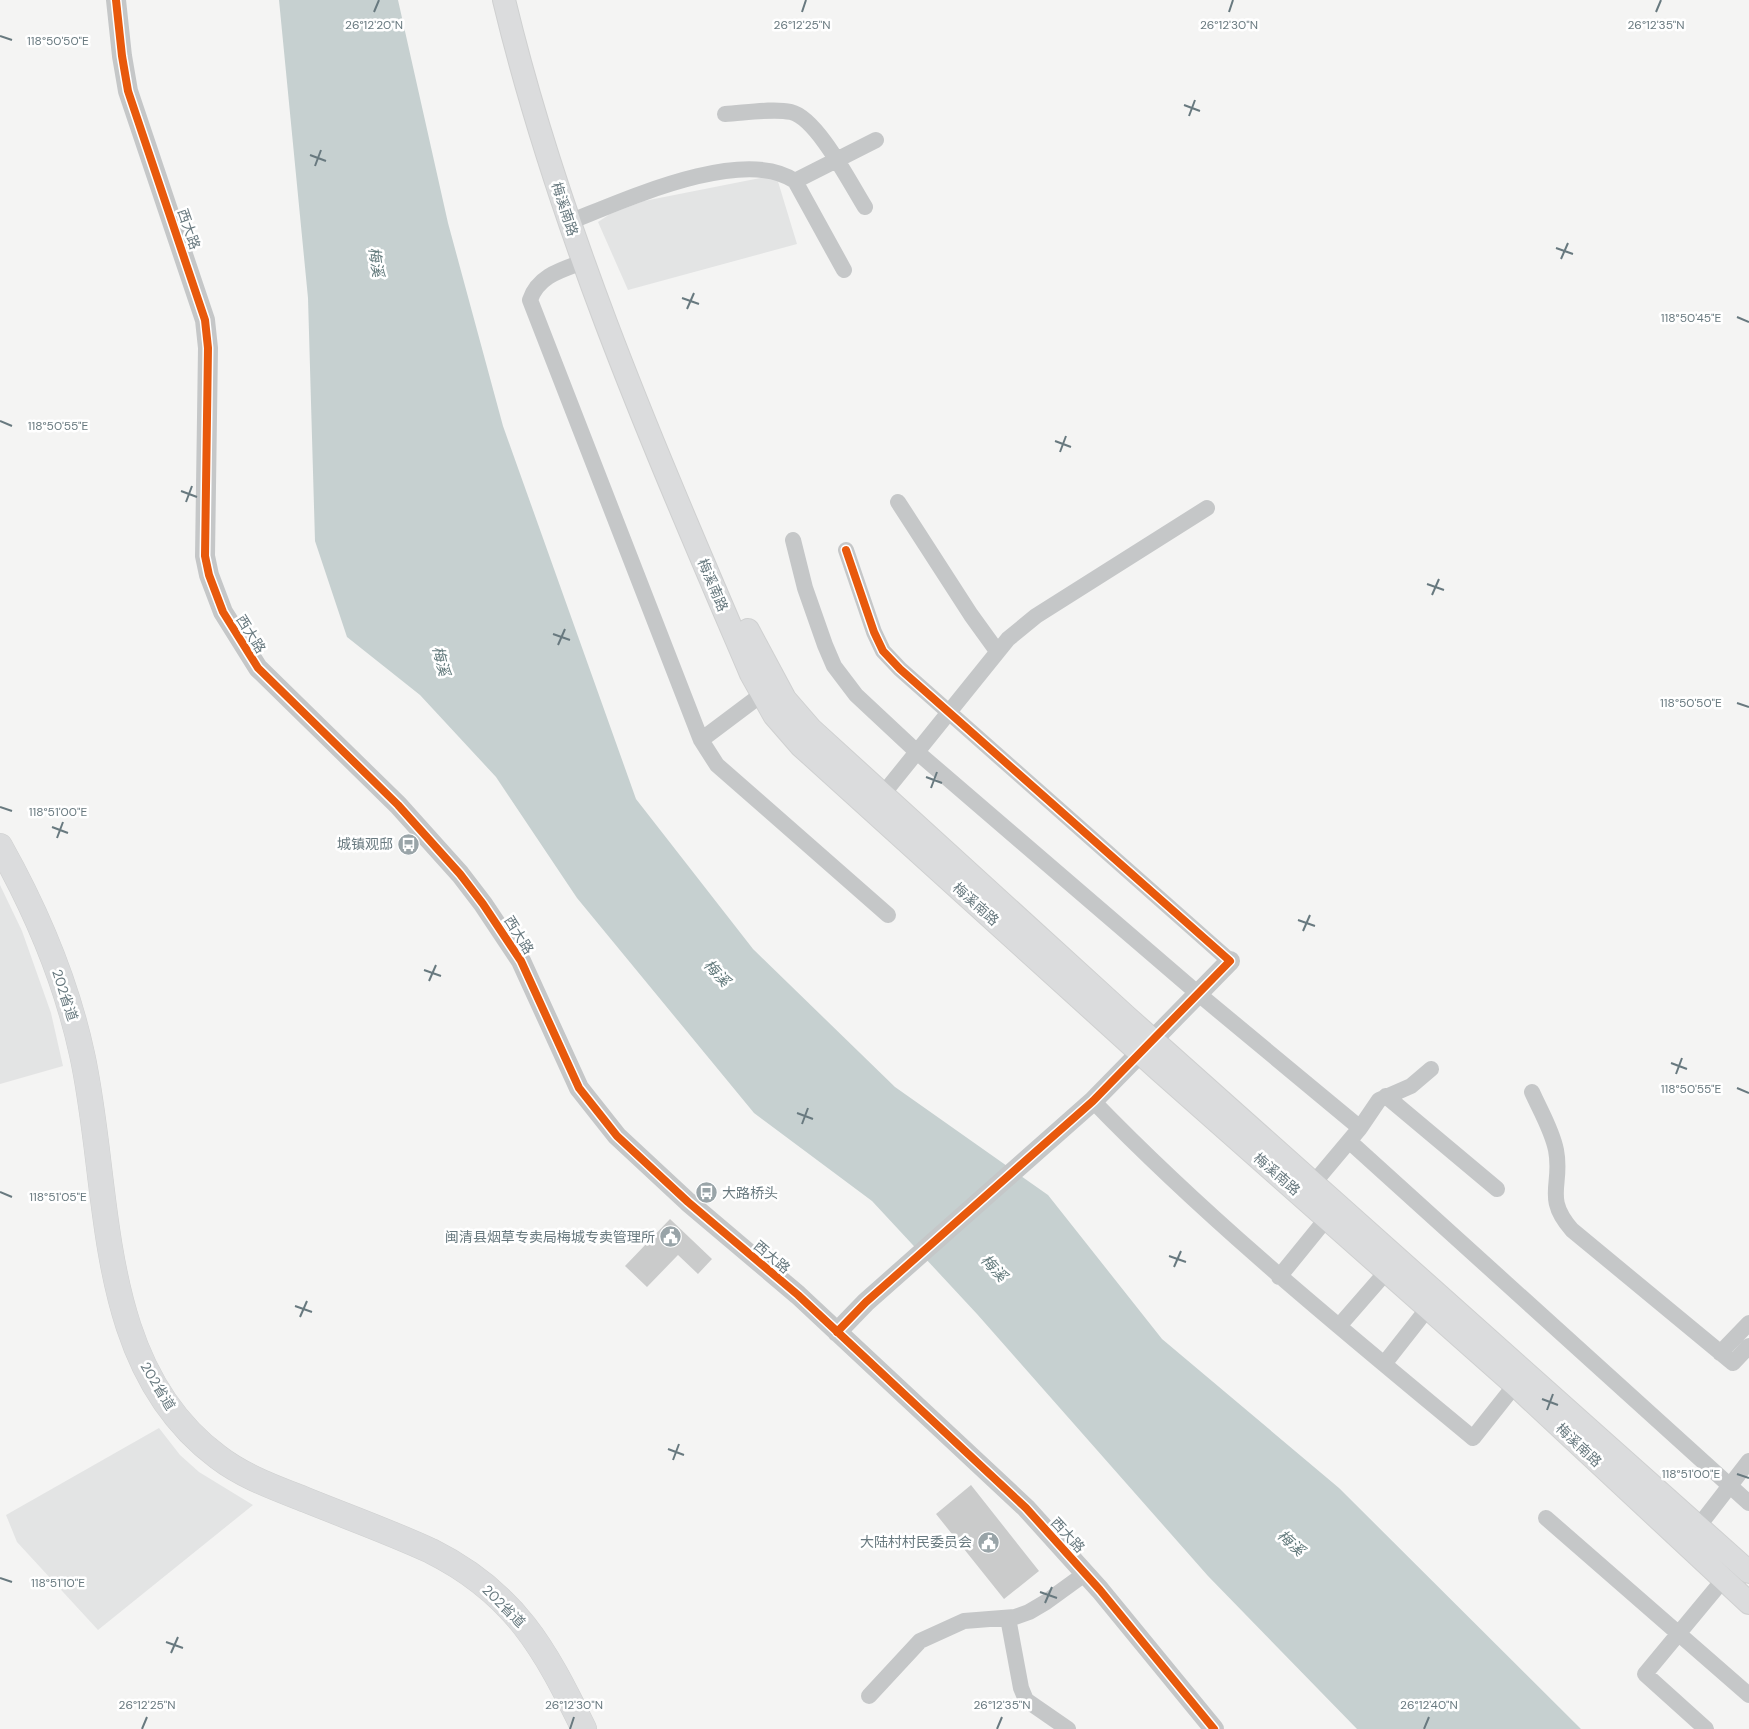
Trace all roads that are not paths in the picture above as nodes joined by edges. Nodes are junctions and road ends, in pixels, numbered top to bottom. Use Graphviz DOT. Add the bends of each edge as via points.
graph roads {
  1 [pos="116,0"];
  2 [pos="504,0"];
  3 [pos="515,0"];
  4 [pos="725,114"];
  5 [pos="876,140"];
  6 [pos="836,160"];
  7 [pos="795,181"];
  8 [pos="865,206"];
  9 [pos="574,220"];
  10 [pos="583,262"];
  11 [pos="844,270"];
  12 [pos="898,502"];
  13 [pos="1207,508"];
  14 [pos="793,540"];
  15 [pos="846,550"];
  16 [pos="997,651"];
  17 [pos="761,695"];
  18 [pos="949,712"];
  19 [pos="701,740"];
  20 [pos="917,752"];
  21 [pos="882,794"];
  22 [pos="0,846"];
  23 [pos="888,915"];
  24 [pos="1230,962"];
  25 [pos="1198,994"];
  26 [pos="1147,1047"];
  27 [pos="1431,1069"];
  28 [pos="1532,1092"];
  29 [pos="1386,1096"];
  30 [pos="1093,1101"];
  31 [pos="1360,1128"];
  32 [pos="1348,1141"];
  33 [pos="1497,1189"];
  34 [pos="1308,1190"];
  35 [pos="1327,1218"];
  36 [pos="1387,1271"];
  37 [pos="1280,1277"];
  38 [pos="1428,1308"];
  39 [pos="1749,1323"];
  40 [pos="1339,1326"];
  41 [pos="837,1332"];
  42 [pos="1749,1346"];
  43 [pos="1720,1353"];
  44 [pos="1384,1364"];
  45 [pos="1515,1385"];
  46 [pos="1749,1461"];
  47 [pos="1730,1487"];
  48 [pos="1749,1503"];
  49 [pos="1546,1518"];
  50 [pos="1698,1527"];
  51 [pos="1748,1569"];
  52 [pos="1086,1573"];
  53 [pos="1723,1580"];
  54 [pos="1749,1603"];
  55 [pos="1008,1618"];
  56 [pos="1678,1634"];
  57 [pos="1749,1695"];
  58 [pos="869,1696"];
  59 [pos="584,1729"];
  60 [pos="1068,1729"];
  61 [pos="1214,1729"];
  62 [pos="1706,1729"];
  1 -- 41 [label="street, 西大路" via="128,91 206,320 205,556 215,594 234,634 258,668 398,805 483,904 521,961 570,1071 603,1119 688,1202"];
  2 -- 9 [label="main road, 梅溪南路" via="521,71"];
  3 -- 9 [label="main road, 梅溪南路"];
  4 -- 6 [label="street" via="789,112 799,115 815,130"];
  5 -- 6 [label="street"];
  6 -- 7 [label="street"];
  6 -- 8 [label="street"];
  7 -- 9 [label="street" via="780,172 764,169 705,175 655,188"];
  7 -- 11 [label="street"];
  9 -- 10 [label="main road, 梅溪南路"];
  9 -- 21 [label="main road, 梅溪南路" via="761,658 785,699 802,719"];
  10 -- 17 [label="main road, 梅溪南路" via="639,409"];
  10 -- 19 [label="street" via="554,272 538,285 530,300"];
  12 -- 16 [label="street"];
  13 -- 16 [label="street" via="1036,616"];
  14 -- 20 [label="street" via="813,615 834,666 856,695"];
  15 -- 18 [label="street" via="883,651"];
  16 -- 18 [label="street"];
  17 -- 19 [label="street"];
  17 -- 26 [label="main road, 梅溪南路" via="801,746"];
  18 -- 20 [label="street"];
  18 -- 24 [label="street"];
  19 -- 23 [label="street" via="718,765"];
  20 -- 21 [label="street"];
  20 -- 25 [label="street"];
  21 -- 26 [label="main road, 梅溪南路"];
  22 -- 59 [label="main road, 202省道" via="40,925 74,1018 96,1132 118,1290 137,1350 157,1389 186,1428 228,1464 263,1483 432,1551 485,1586 516,1614 541,1648 554,1667"];
  24 -- 25 [label="street"];
  25 -- 26 [label="street"];
  25 -- 31 [label="street"];
  26 -- 30 [label="street"];
  26 -- 34 [label="main road, 梅溪南路"];
  27 -- 29 [label="street" via="1411,1086"];
  28 -- 43 [label="street" via="1556,1146 1555,1200 1564,1221"];
  29 -- 31 [label="street" via="1379,1100"];
  29 -- 33 [label="street"];
  30 -- 37 [label="street" via="1154,1164"];
  30 -- 41 [label="street" via="866,1302"];
  31 -- 32 [label="street"];
  32 -- 34 [label="street"];
  32 -- 47 [label="street"];
  34 -- 35 [label="main road, 梅溪南路"];
  34 -- 50 [label="main road, 梅溪南路"];
  35 -- 36 [label="main road, 梅溪南路"];
  35 -- 37 [label="street"];
  36 -- 38 [label="main road, 梅溪南路"];
  36 -- 40 [label="street"];
  37 -- 40 [label="street"];
  38 -- 44 [label="street"];
  38 -- 45 [label="main road, 梅溪南路"];
  39 -- 43 [label="street"];
  40 -- 44 [label="street"];
  41 -- 52 [label="street, 西大路" via="987,1470"];
  42 -- 43 [label="street" via="1733,1363"];
  44 -- 45 [label="street" via="1473,1438"];
  45 -- 53 [label="main road, 梅溪南路"];
  46 -- 47 [label="street"];
  47 -- 48 [label="street"];
  47 -- 50 [label="street"];
  49 -- 56 [label="street"];
  50 -- 51 [label="main road, 梅溪南路"];
  52 -- 55 [label="street" via="1029,1612"];
  52 -- 61 [label="street, 西大路"];
  53 -- 54 [label="main road, 梅溪南路"];
  53 -- 56 [label="street"];
  55 -- 58 [label="street" via="964,1621 934,1633 920,1641"];
  55 -- 60 [label="street" via="1026,1700"];
  56 -- 57 [label="street"];
  56 -- 62 [label="street" via="1645,1674"];
}
